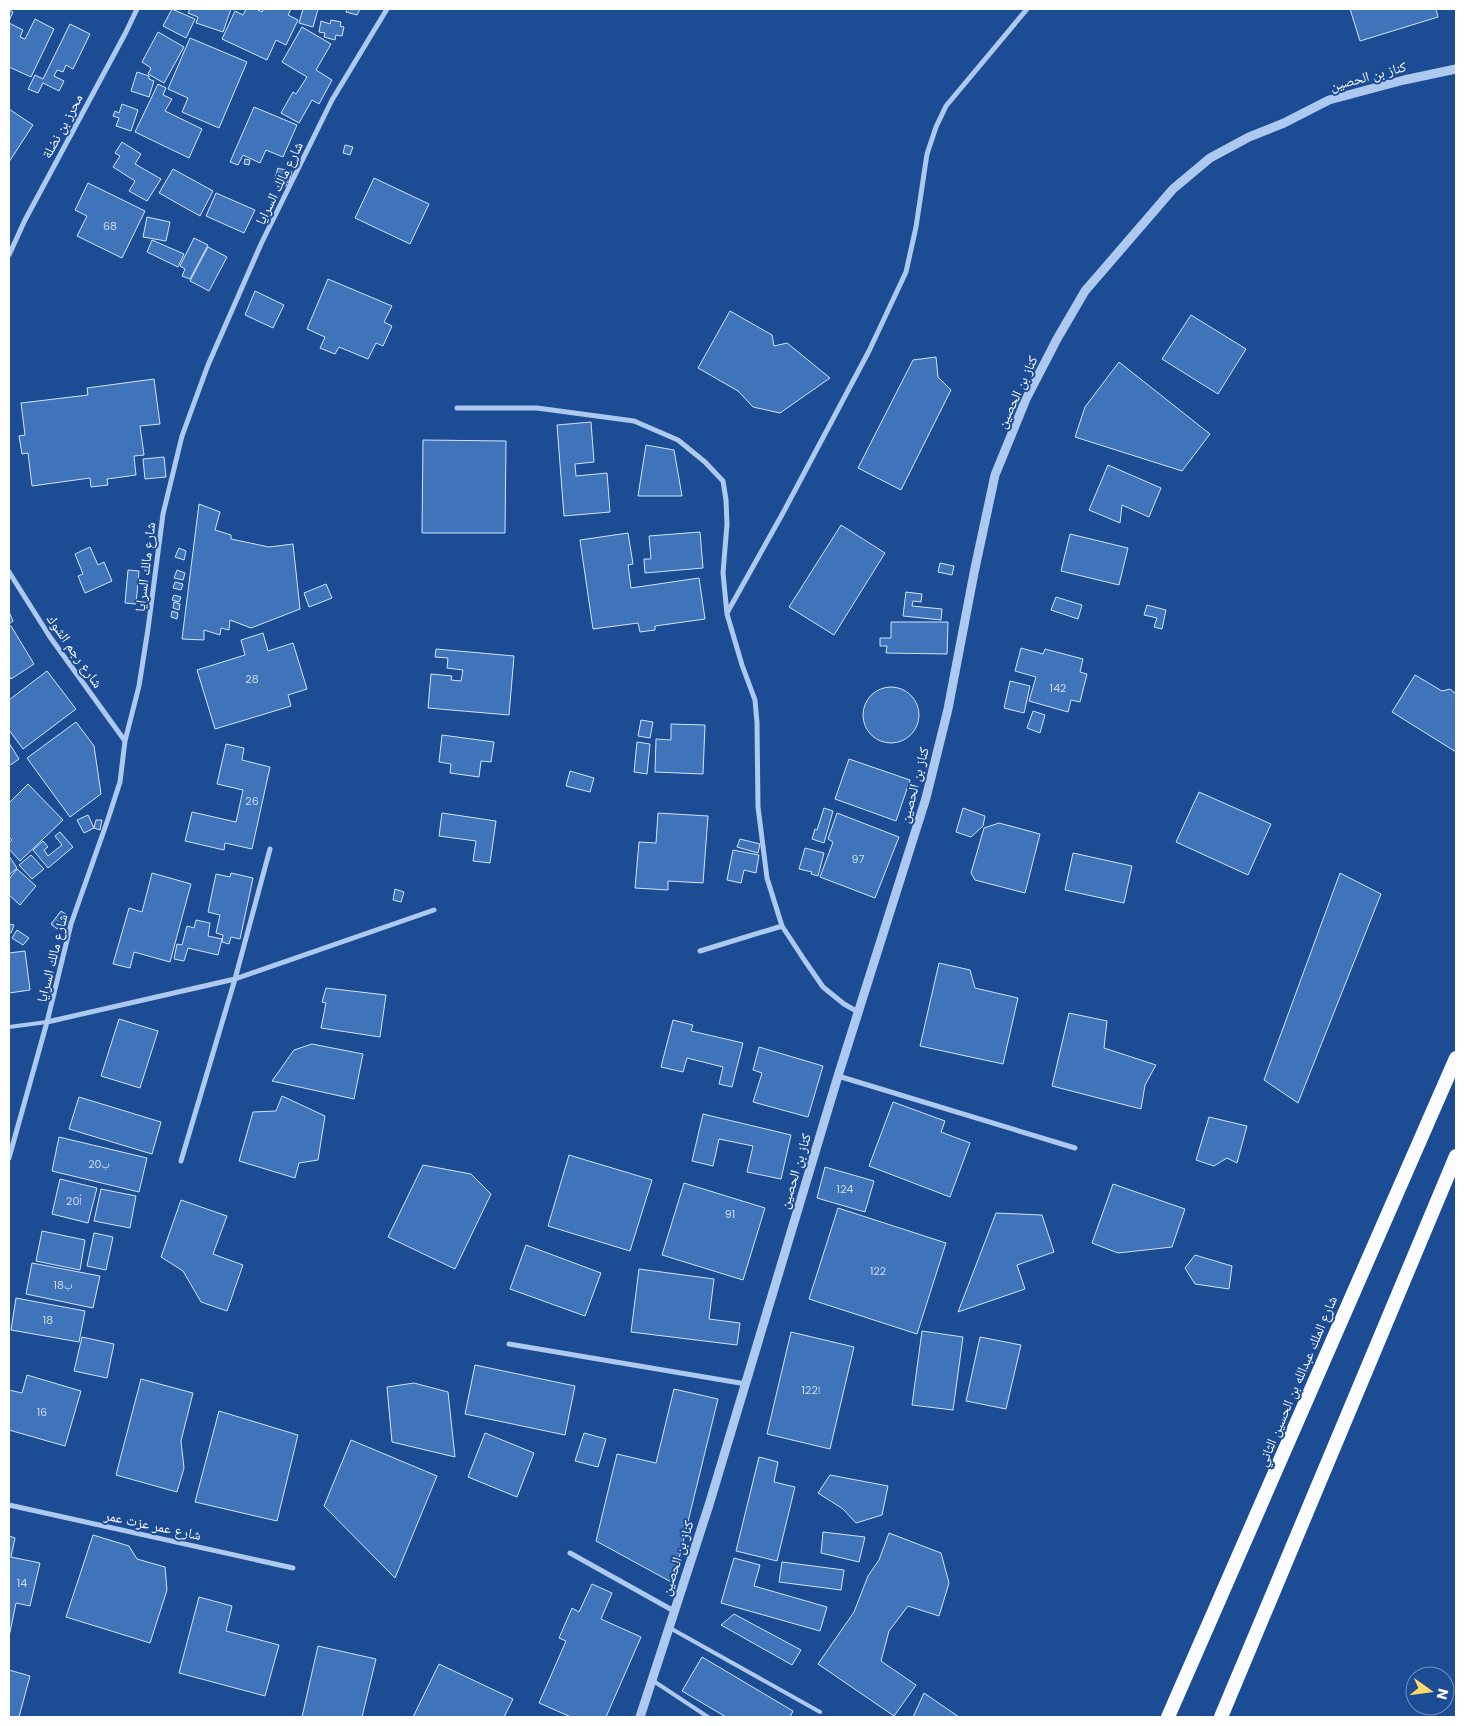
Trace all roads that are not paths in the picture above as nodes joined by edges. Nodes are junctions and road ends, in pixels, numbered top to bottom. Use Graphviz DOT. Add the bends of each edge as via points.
graph roads {
  1 [pos="137,9"];
  2 [pos="387,9"];
  3 [pos="1027,9"];
  4 [pos="1456,69"];
  5 [pos="9,255"];
  6 [pos="457,408"];
  7 [pos="9,572"];
  8 [pos="727,614"];
  9 [pos="125,741"];
  10 [pos="270,848"];
  11 [pos="434,910"];
  12 [pos="782,926"];
  13 [pos="700,951"];
  14 [pos="235,979"];
  15 [pos="858,1012"];
  16 [pos="47,1022"];
  17 [pos="9,1027"];
  18 [pos="1456,1058"];
  19 [pos="838,1076"];
  20 [pos="1075,1148"];
  21 [pos="1456,1156"];
  22 [pos="9,1158"];
  23 [pos="181,1161"];
  24 [pos="509,1344"];
  25 [pos="746,1384"];
  26 [pos="9,1505"];
  27 [pos="570,1553"];
  28 [pos="293,1568"];
  29 [pos="674,1611"];
  30 [pos="668,1627"];
  31 [pos="652,1680"];
  32 [pos="820,1712"];
  33 [pos="640,1717"];
  34 [pos="708,1717"];
  35 [pos="1168,1717"];
  36 [pos="1221,1717"];
  1 -- 5 [label="street, محرز بن نضلة"];
  2 -- 9 [label="street, شارع مالك السرايا" via="332,100 261,244 208,365 182,436 163,514 139,686"];
  3 -- 8 [label="street" via="946,106 927,154 906,272 869,352"];
  4 -- 15 [label="street, كناز بن الحصين" via="1329,100 1210,158 1173,189 1085,291 1026,399 995,475 948,709 926,798"];
  6 -- 8 [label="street" via="538,408 634,421 678,440 705,462 722,482 727,524 723,573"];
  7 -- 9 [label="street, شارع رجم الشوك" via="50,637"];
  8 -- 12 [label="street" via="755,700 758,807 767,878"];
  9 -- 16 [label="street, شارع مالك السرايا" via="120,782 71,924"];
  10 -- 14 [label="street"];
  11 -- 14 [label="street"];
  12 -- 13 [label="street"];
  12 -- 15 [label="street" via="823,987"];
  14 -- 16 [label="street"];
  14 -- 23 [label="street"];
  15 -- 19 [label="street, كناز بن الحصين"];
  16 -- 17 [label="lane"];
  16 -- 22 [label="street, شارع مالك السرايا"];
  18 -- 35 [label="highway, شارع الملك عبدالله بن الحسين الثاني"];
  19 -- 20 [label="street"];
  19 -- 25 [label="street, كناز بن الحصين"];
  21 -- 36 [label="highway"];
  24 -- 25 [label="street"];
  25 -- 29 [label="street, كناز بن الحصين"];
  26 -- 28 [label="street, شارع عمر عزت عمر"];
  27 -- 29 [label="street"];
  29 -- 30 [label="street, كناز بن الحصين"];
  30 -- 31 [label="street, كناز بن الحصين"];
  30 -- 32 [label="lane"];
  31 -- 33 [label="street, كناز بن الحصين"];
  31 -- 34 [label="lane"];
}
